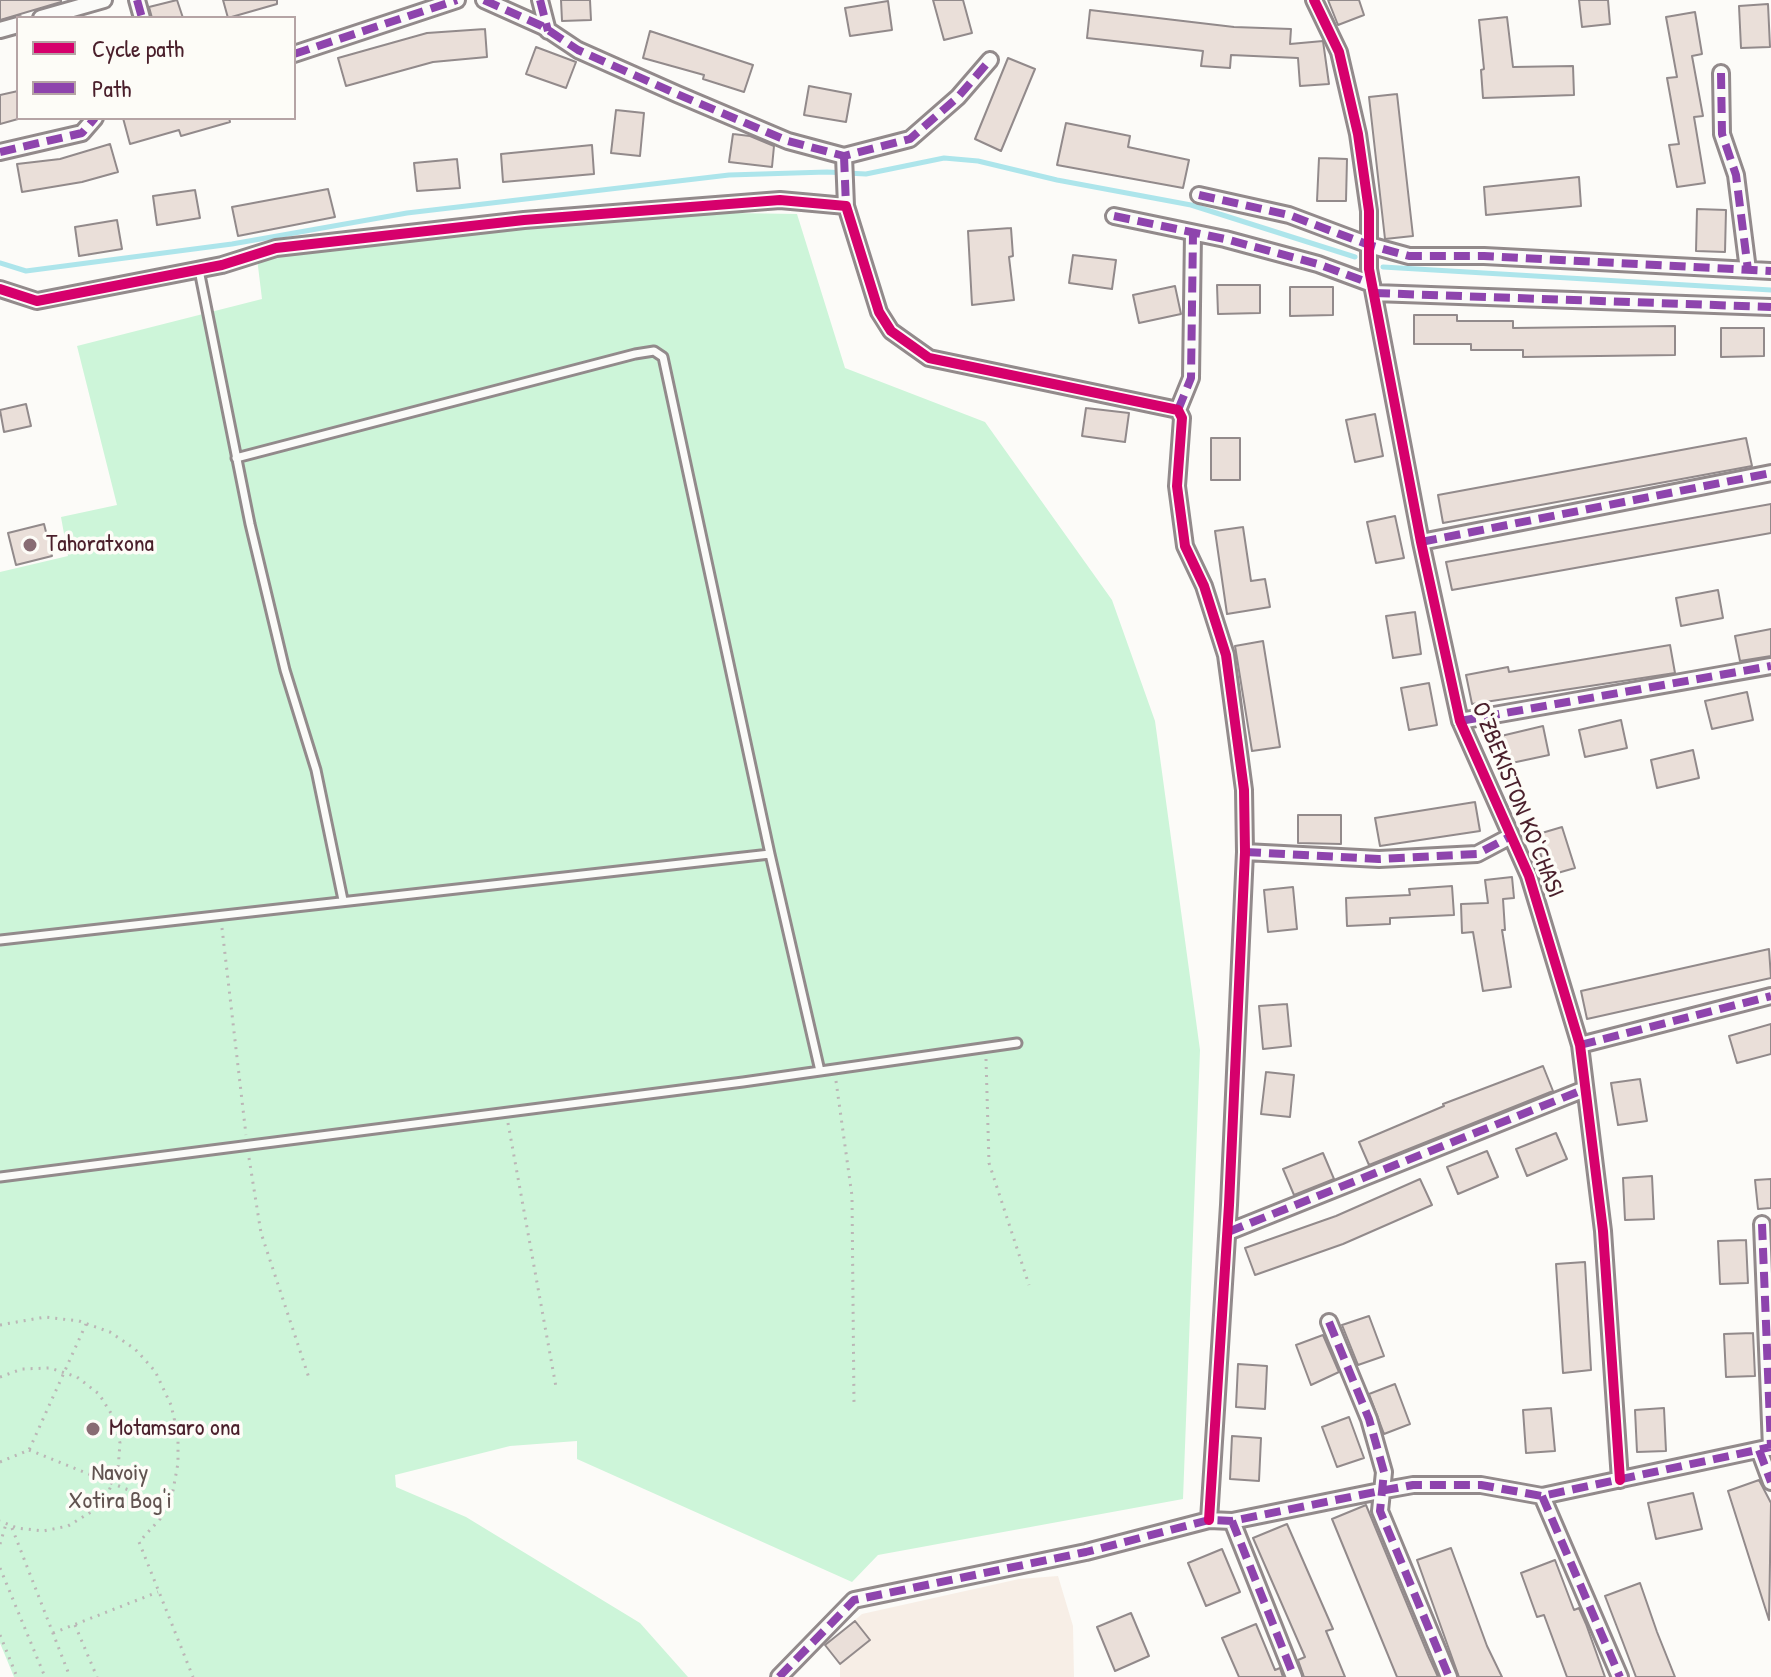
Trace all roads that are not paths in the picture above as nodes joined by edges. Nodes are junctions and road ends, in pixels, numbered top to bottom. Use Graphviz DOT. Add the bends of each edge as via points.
graph roads {
  1 [pos="104,0"];
  2 [pos="457,0"];
  3 [pos="484,0"];
  4 [pos="540,0"];
  5 [pos="1314,0"];
  6 [pos="48,16"];
  7 [pos="548,31"];
  8 [pos="296,53"];
  9 [pos="990,60"];
  10 [pos="1721,73"];
  11 [pos="93,120"];
  12 [pos="0,152"];
  13 [pos="844,156"];
  14 [pos="1199,195"];
  15 [pos="846,206"];
  16 [pos="1114,216"];
  17 [pos="1193,233"];
  18 [pos="1369,245"];
  19 [pos="199,270"];
  20 [pos="1748,270"];
  21 [pos="1771,271"];
  22 [pos="1373,288"];
  23 [pos="0,289"];
  24 [pos="1771,307"];
  25 [pos="1178,410"];
  26 [pos="236,458"];
  27 [pos="1771,473"];
  28 [pos="1421,542"];
  29 [pos="1771,666"];
  30 [pos="1460,721"];
  31 [pos="1511,836"];
  32 [pos="1245,852"];
  33 [pos="770,854"];
  34 [pos="343,900"];
  35 [pos="0,940"];
  36 [pos="1771,996"];
  37 [pos="1017,1043"];
  38 [pos="1580,1045"];
  39 [pos="820,1071"];
  40 [pos="1585,1089"];
  41 [pos="0,1177"];
  42 [pos="1762,1224"];
  43 [pos="1228,1232"];
  44 [pos="1329,1322"];
  45 [pos="1767,1448"];
  46 [pos="1620,1480"];
  47 [pos="1771,1482"];
  48 [pos="1380,1491"];
  49 [pos="1542,1496"];
  50 [pos="1209,1520"];
  51 [pos="1232,1521"];
  52 [pos="779,1677"];
  53 [pos="1294,1677"];
  54 [pos="1449,1677"];
  55 [pos="1620,1677"];
  1 -- 6 [label="street"];
  2 -- 8 [label="street"];
  3 -- 7 [label="street"];
  4 -- 7 [label="street"];
  5 -- 18 [label="street, O‘ZBEKISTON KO‘CHASI" via="1339,52 1358,134"];
  7 -- 13 [label="street" via="578,50 774,135"];
  9 -- 13 [label="street" via="910,139"];
  10 -- 20 [label="street" via="1722,134 1736,175"];
  11 -- 12 [label="street" via="82,133"];
  13 -- 15 [label="street"];
  14 -- 18 [label="street" via="1289,215"];
  15 -- 19 [label="street" via="780,200 524,220 276,248"];
  15 -- 25 [label="street" via="879,312 891,331 929,358"];
  16 -- 17 [label="street"];
  17 -- 22 [label="street" via="1318,264"];
  17 -- 25 [label="street" via="1191,378"];
  18 -- 20 [label="street" via="1409,256"];
  18 -- 22 [label="street, O‘ZBEKISTON KO‘CHASI"];
  19 -- 23 [label="street" via="37,301"];
  19 -- 26 [label="lane"];
  20 -- 21 [label="street"];
  22 -- 24 [label="street"];
  22 -- 28 [label="street, O‘ZBEKISTON KO‘CHASI"];
  25 -- 32 [label="street" via="1182,418 1177,486 1185,546 1226,655 1244,790"];
  26 -- 33 [label="lane" via="635,354 654,351 663,357"];
  26 -- 34 [label="lane" via="285,670 316,770"];
  27 -- 28 [label="street"];
  28 -- 30 [label="street, O‘ZBEKISTON KO‘CHASI"];
  29 -- 30 [label="street"];
  30 -- 31 [label="street, O‘ZBEKISTON KO‘CHASI"];
  31 -- 32 [label="street" via="1477,854 1379,859"];
  31 -- 38 [label="street, O‘ZBEKISTON KO‘CHASI" via="1529,876"];
  32 -- 43 [label="street"];
  33 -- 34 [label="lane"];
  33 -- 39 [label="lane"];
  34 -- 35 [label="lane"];
  36 -- 38 [label="street"];
  37 -- 39 [label="lane"];
  38 -- 40 [label="street, O‘ZBEKISTON KO‘CHASI"];
  39 -- 41 [label="lane"];
  40 -- 43 [label="street"];
  40 -- 46 [label="street, O‘ZBEKISTON KO‘CHASI" via="1603,1231"];
  42 -- 45 [label="street"];
  43 -- 50 [label="street"];
  44 -- 48 [label="street" via="1369,1419 1384,1472"];
  45 -- 46 [label="street"];
  45 -- 47 [label="street"];
  46 -- 49 [label="street"];
  48 -- 49 [label="street" via="1413,1485 1481,1485"];
  48 -- 51 [label="street"];
  48 -- 54 [label="street" via="1380,1511"];
  49 -- 55 [label="street"];
  50 -- 51 [label="street"];
  50 -- 52 [label="street" via="1086,1552 854,1600"];
  51 -- 53 [label="street"];
}
